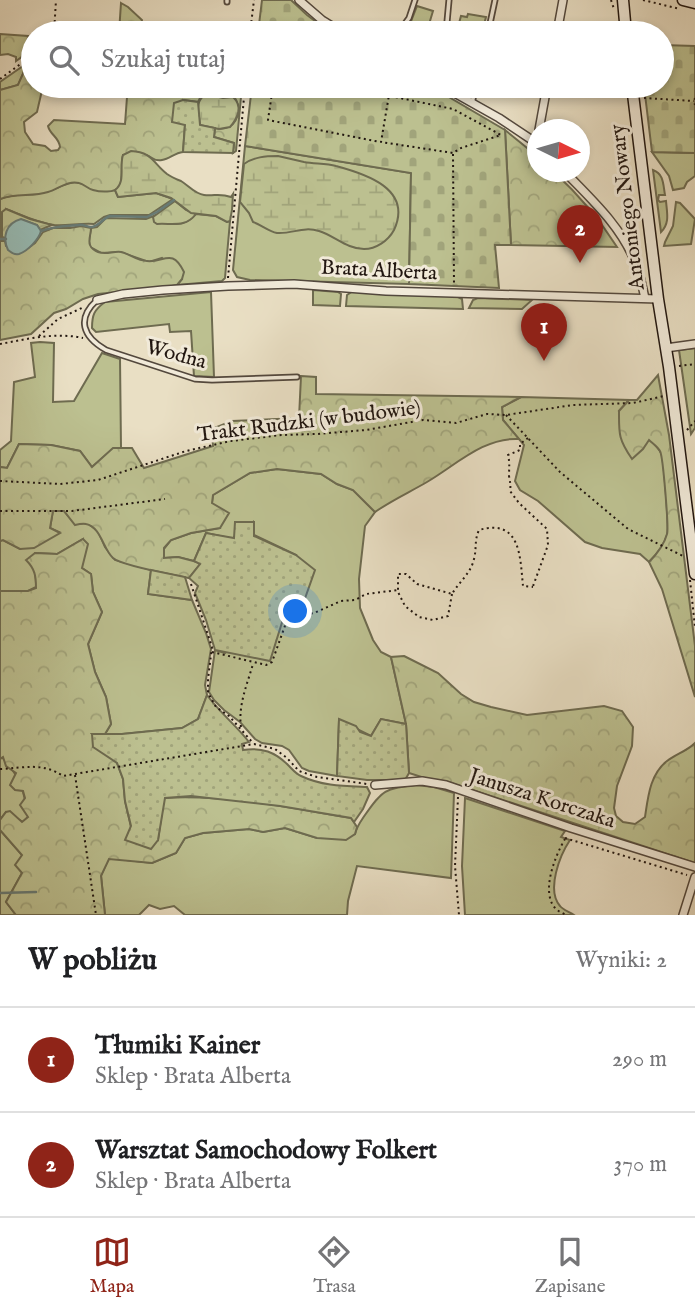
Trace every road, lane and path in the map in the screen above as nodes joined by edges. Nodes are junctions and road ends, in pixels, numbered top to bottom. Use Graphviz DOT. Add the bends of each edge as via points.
graph roads {
  1 [pos="56,0"];
  2 [pos="254,0"];
  3 [pos="299,0"];
  4 [pos="415,0"];
  5 [pos="449,0"];
  6 [pos="495,0"];
  7 [pos="563,0"];
  8 [pos="611,0"];
  9 [pos="623,0"];
  10 [pos="643,0"];
  11 [pos="695,3"];
  12 [pos="683,5"];
  13 [pos="614,9"];
  14 [pos="55,21"];
  15 [pos="251,21"];
  16 [pos="324,21"];
  17 [pos="407,21"];
  18 [pos="447,21"];
  19 [pos="491,21"];
  20 [pos="559,21"];
  21 [pos="625,21"];
  22 [pos="21,64"];
  23 [pos="0,79"];
  24 [pos="244,98"];
  25 [pos="272,98"];
  26 [pos="389,98"];
  27 [pos="400,98"];
  28 [pos="463,98"];
  29 [pos="473,98"];
  30 [pos="545,98"];
  31 [pos="634,98"];
  32 [pos="644,98"];
  33 [pos="694,99"];
  34 [pos="472,103"];
  35 [pos="695,105"];
  36 [pos="541,119"];
  37 [pos="527,135"];
  38 [pos="381,142"];
  39 [pos="453,153"];
  40 [pos="575,182"];
  41 [pos="228,286"];
  42 [pos="454,293"];
  43 [pos="645,298"];
  44 [pos="659,299"];
  45 [pos="97,300"];
  46 [pos="38,337"];
  47 [pos="93,342"];
  48 [pos="0,344"];
  49 [pos="695,344"];
  50 [pos="666,348"];
  51 [pos="695,364"];
  52 [pos="679,366"];
  53 [pos="297,377"];
  54 [pos="666,396"];
  55 [pos="506,415"];
  56 [pos="695,421"];
  57 [pos="687,430"];
  58 [pos="528,438"];
  59 [pos="0,481"];
  60 [pos="165,499"];
  61 [pos="0,511"];
  62 [pos="687,558"];
  63 [pos="695,573"];
  64 [pos="191,584"];
  65 [pos="398,590"];
  66 [pos="452,594"];
  67 [pos="291,609"];
  68 [pos="288,617"];
  69 [pos="211,652"];
  70 [pos="254,662"];
  71 [pos="241,728"];
  72 [pos="254,744"];
  73 [pos="0,769"];
  74 [pos="75,774"];
  75 [pos="375,785"];
  76 [pos="458,789"];
  77 [pos="695,867"];
  78 [pos="695,877"];
  79 [pos="96,915"];
  80 [pos="459,915"];
  81 [pos="566,915"];
  82 [pos="683,915"];
  1 -- 14 [label="path"];
  2 -- 15 [label="path"];
  3 -- 16 [label="street"];
  4 -- 17 [label="lane"];
  5 -- 18 [label="lane"];
  6 -- 19 [label="lane"];
  7 -- 20 [label="street"];
  8 -- 13 [label="path"];
  9 -- 21 [label="street"];
  10 -- 12 [label="path"];
  11 -- 12 [label="street"];
  22 -- 23 [label="path"];
  24 -- 41 [label="path"];
  25 -- 38 [label="path" via="268,120"];
  26 -- 38 [label="path"];
  27 -- 39 [label="path" via="453,108 501,135"];
  28 -- 34 [label="street"];
  29 -- 34 [label="lane"];
  30 -- 36 [label="street"];
  31 -- 44 [label="street, Antoniego Nowary"];
  32 -- 33 [label="path"];
  33 -- 35 [label="path"];
  34 -- 37 [label="street"];
  38 -- 39 [label="path"];
  39 -- 42 [label="path"];
  40 -- 43 [label="street" via="625,242"];
  41 -- 42 [label="street, Brata Alberta" via="312,284"];
  41 -- 45 [label="street, Brata Alberta"];
  42 -- 43 [label="street, Brata Alberta"];
  43 -- 44 [label="street, Brata Alberta"];
  44 -- 50 [label="street, Antoniego Nowary"];
  45 -- 46 [label="path" via="58,319"];
  45 -- 47 [label="lane" via="85,320 86,333"];
  46 -- 47 [label="path" via="65,335"];
  46 -- 48 [label="path"];
  47 -- 53 [label="lane, Wodna" via="195,379"];
  49 -- 50 [label="street"];
  50 -- 63 [label="street, Antoniego Nowary"];
  51 -- 52 [label="path"];
  54 -- 55 [label="path, Trakt Rudzki (w budowie)"];
  55 -- 58 [label="path"];
  55 -- 59 [label="path, Trakt Rudzki (w budowie)" via="231,441 98,480 60,484"];
  56 -- 57 [label="path"];
  58 -- 62 [label="path" via="560,472 628,529"];
  58 -- 66 [label="path" via="520,450 508,455 510,491 547,529 548,545 532,588 523,586 514,537 490,527 479,530 475,558"];
  60 -- 61 [label="path" via="72,511"];
  64 -- 69 [label="path"];
  65 -- 66 [label="path" via="398,574 406,574 417,583"];
  65 -- 66 [label="path" via="405,606 419,617 433,620 448,616"];
  65 -- 68 [label="path" via="366,594 314,613"];
  67 -- 68 [label="path"];
  68 -- 70 [label="path" via="272,662"];
  69 -- 70 [label="path"];
  69 -- 71 [label="path" via="208,693 216,707"];
  70 -- 71 [label="path" via="239,715"];
  71 -- 72 [label="path"];
  72 -- 74 [label="path"];
  72 -- 75 [label="path" via="275,749 299,771"];
  73 -- 74 [label="path" via="42,766 63,776"];
  74 -- 79 [label="path"];
  75 -- 76 [label="street, Janusza Korczaka" via="422,781"];
  76 -- 77 [label="street, Janusza Korczaka"];
  76 -- 80 [label="path" via="455,866"];
  78 -- 81 [label="path" via="565,838 549,885 550,899"];
  78 -- 82 [label="street"];
}
